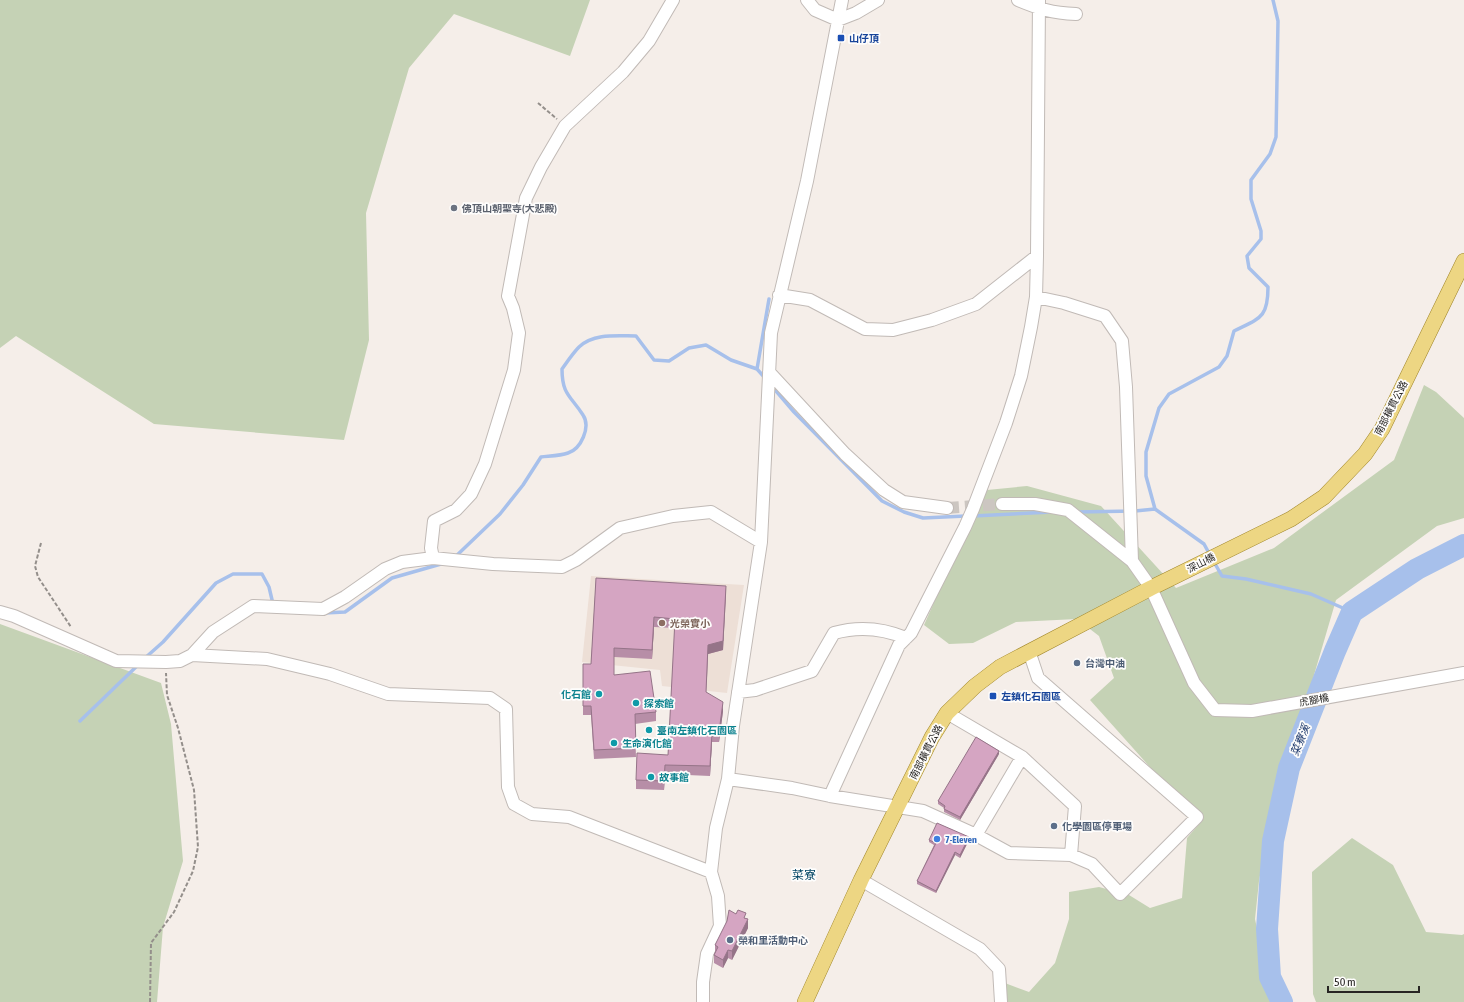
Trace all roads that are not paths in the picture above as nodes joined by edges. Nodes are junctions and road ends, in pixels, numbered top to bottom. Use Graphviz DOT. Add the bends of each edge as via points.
graph roads {
  1 [pos="673,0"];
  2 [pos="806,0"];
  3 [pos="842,0"];
  4 [pos="878,0"];
  5 [pos="1018,0"];
  6 [pos="1039,5"];
  7 [pos="1076,14"];
  8 [pos="838,20"];
  9 [pos="1037,256"];
  10 [pos="1464,260"];
  11 [pos="779,295"];
  12 [pos="1036,297"];
  13 [pos="769,372"];
  14 [pos="1002,504"];
  15 [pos="947,508"];
  16 [pos="761,542"];
  17 [pos="1236,546"];
  18 [pos="433,558"];
  19 [pos="1132,562"];
  20 [pos="1166,581"];
  21 [pos="1151,588"];
  22 [pos="0,612"];
  23 [pos="906,638"];
  24 [pos="1029,651"];
  25 [pos="192,655"];
  26 [pos="1464,673"];
  27 [pos="738,692"];
  28 [pos="947,713"];
  29 [pos="1022,757"];
  30 [pos="728,779"];
  31 [pos="830,796"];
  32 [pos="898,807"];
  33 [pos="976,835"];
  34 [pos="1072,855"];
  35 [pos="711,872"];
  36 [pos="861,880"];
  37 [pos="703,1002"];
  38 [pos="805,1002"];
  39 [pos="1001,1002"];
  1 -- 18 [label="lane" via="649,41 623,72 566,126 541,166 526,198 508,296 519,333 514,370 485,464 471,494 456,510 434,521 431,548"];
  2 -- 8 [label="lane" via="815,10"];
  3 -- 8 [label="lane"];
  4 -- 8 [label="lane"];
  5 -- 6 [label="lane"];
  6 -- 7 [label="lane" via="1057,13"];
  6 -- 9 [label="lane"];
  8 -- 11 [label="lane" via="807,181"];
  9 -- 11 [label="lane" via="976,304 932,320 893,330 865,329 810,300"];
  9 -- 12 [label="lane"];
  10 -- 17 [label="main road, 南部橫貫公路" via="1382,429 1365,454 1324,497 1291,519"];
  11 -- 13 [label="lane" via="771,333"];
  12 -- 19 [label="lane" via="1105,316 1122,341"];
  12 -- 23 [label="lane" via="1021,376 1006,423 965,527 911,633"];
  13 -- 15 [label="lane" via="845,454 884,490 903,502"];
  13 -- 16 [label="lane"];
  14 -- 19 [label="lane" via="1035,504 1068,510"];
  16 -- 18 [label="lane" via="711,512 673,516 620,528 576,560 562,567"];
  16 -- 27 [label="lane"];
  17 -- 20 [label="main road, 深山橋"];
  18 -- 25 [label="lane" via="402,562 385,569 323,609 253,606 213,632"];
  19 -- 21 [label="lane"];
  20 -- 21 [label="main road, 南部橫貫公路"];
  21 -- 24 [label="main road, 南部橫貫公路"];
  21 -- 26 [label="lane, 虎腳橋" via="1194,683 1215,710 1252,711"];
  22 -- 25 [label="lane" via="116,661 166,662"];
  23 -- 27 [label="lane" via="886,630 849,629 834,633 812,671 754,690"];
  23 -- 31 [label="lane" via="900,645"];
  24 -- 28 [label="main road, 南部橫貫公路" via="1000,667 975,686"];
  24 -- 34 [label="lane" via="1038,678 1197,816 1120,894 1092,864"];
  25 -- 35 [label="lane" via="267,659 330,674 388,694 490,698 506,709 508,787 514,804 532,814 570,816"];
  27 -- 30 [label="lane"];
  28 -- 29 [label="lane"];
  28 -- 32 [label="main road, 南部橫貫公路" via="932,737"];
  29 -- 33 [label="lane"];
  29 -- 34 [label="lane" via="1074,806"];
  30 -- 31 [label="lane"];
  30 -- 35 [label="lane" via="716,828"];
  31 -- 32 [label="lane"];
  32 -- 33 [label="lane" via="923,811"];
  32 -- 36 [label="main road, 南部橫貫公路"];
  33 -- 34 [label="lane" via="1009,852"];
  35 -- 37 [label="lane" via="718,896 720,926 707,954"];
  36 -- 38 [label="main road, 南部橫貫公路"];
  36 -- 39 [label="lane" via="980,949 999,969"];
}
